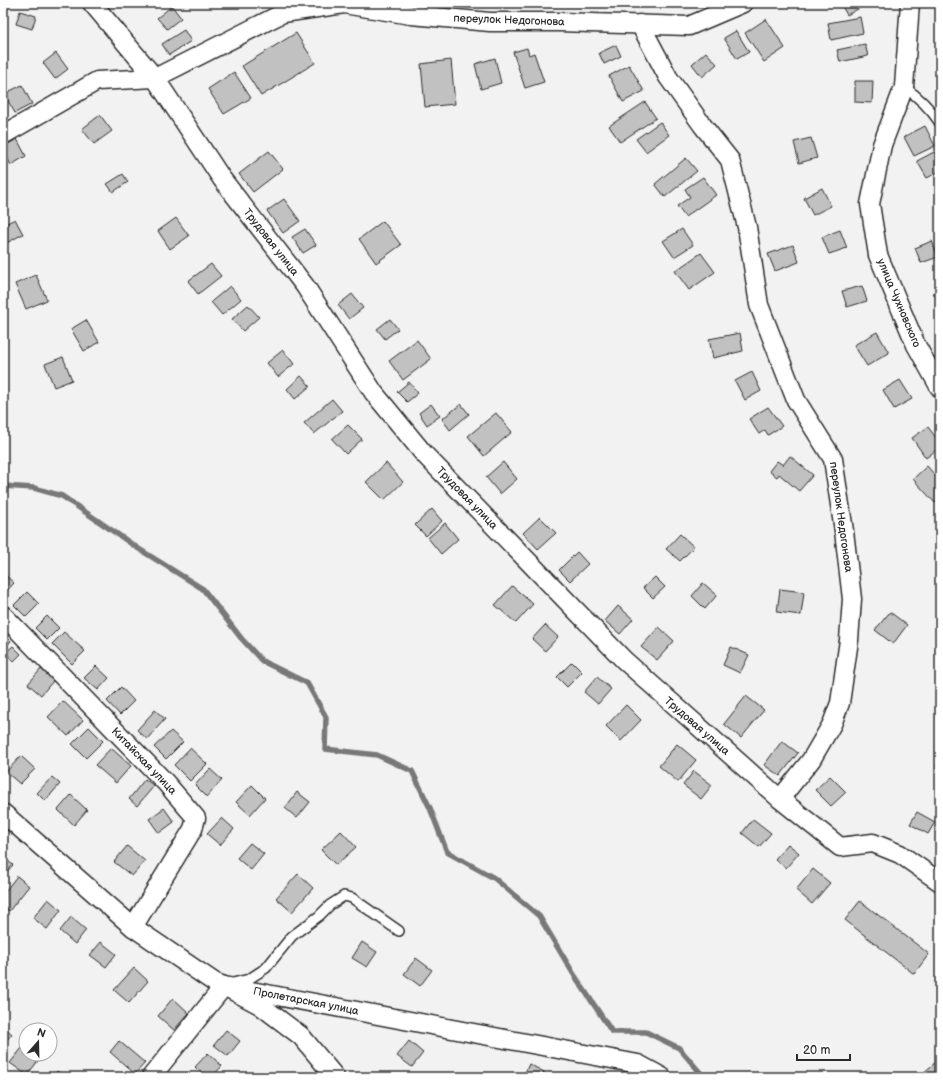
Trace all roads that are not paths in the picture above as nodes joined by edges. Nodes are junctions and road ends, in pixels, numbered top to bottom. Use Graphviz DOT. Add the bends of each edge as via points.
graph roads {
  1 [pos="92,3"];
  2 [pos="743,3"];
  3 [pos="910,3"];
  4 [pos="640,24"];
  5 [pos="154,78"];
  6 [pos="904,87"];
  7 [pos="940,123"];
  8 [pos="3,135"];
  9 [pos="940,388"];
  10 [pos="3,615"];
  11 [pos="780,799"];
  12 [pos="3,813"];
  13 [pos="940,882"];
  14 [pos="133,927"];
  15 [pos="399,931"];
  16 [pos="224,986"];
  17 [pos="151,1077"];
  18 [pos="335,1077"];
  19 [pos="662,1077"];
  1 -- 5 [label="street, Трудовая улица"];
  2 -- 4 [label="street, переулок Недогонова" via="689,26"];
  3 -- 6 [label="street, улица Чухновского"];
  4 -- 5 [label="street, переулок Недогонова" via="490,22 411,15 344,4 283,13"];
  4 -- 11 [label="street, переулок Недогонова" via="668,77 730,160 747,228 759,305 796,400 833,459 852,599 840,702 832,724 811,760"];
  5 -- 8 [label="street" via="97,81"];
  5 -- 11 [label="street, Трудовая улица" via="222,178 305,286 374,393 424,454 624,660"];
  6 -- 7 [label="lane" via="918,96 932,110"];
  6 -- 9 [label="street, улица Чухновского" via="882,145 870,204 878,255 916,345"];
  10 -- 14 [label="street, Китайская улица" via="166,783 196,818 193,829"];
  11 -- 13 [label="street, Трудовая улица" via="840,847 873,843 900,854"];
  12 -- 14 [label="street, Пролетарская улица"];
  14 -- 16 [label="street, Пролетарская улица" via="214,982"];
  15 -- 16 [label="lane" via="352,898 344,896 292,936 266,968 249,979"];
  16 -- 17 [label="street"];
  16 -- 18 [label="street" via="260,1005 301,1036"];
  16 -- 19 [label="street, Пролетарская улица" via="638,1064"];
}
